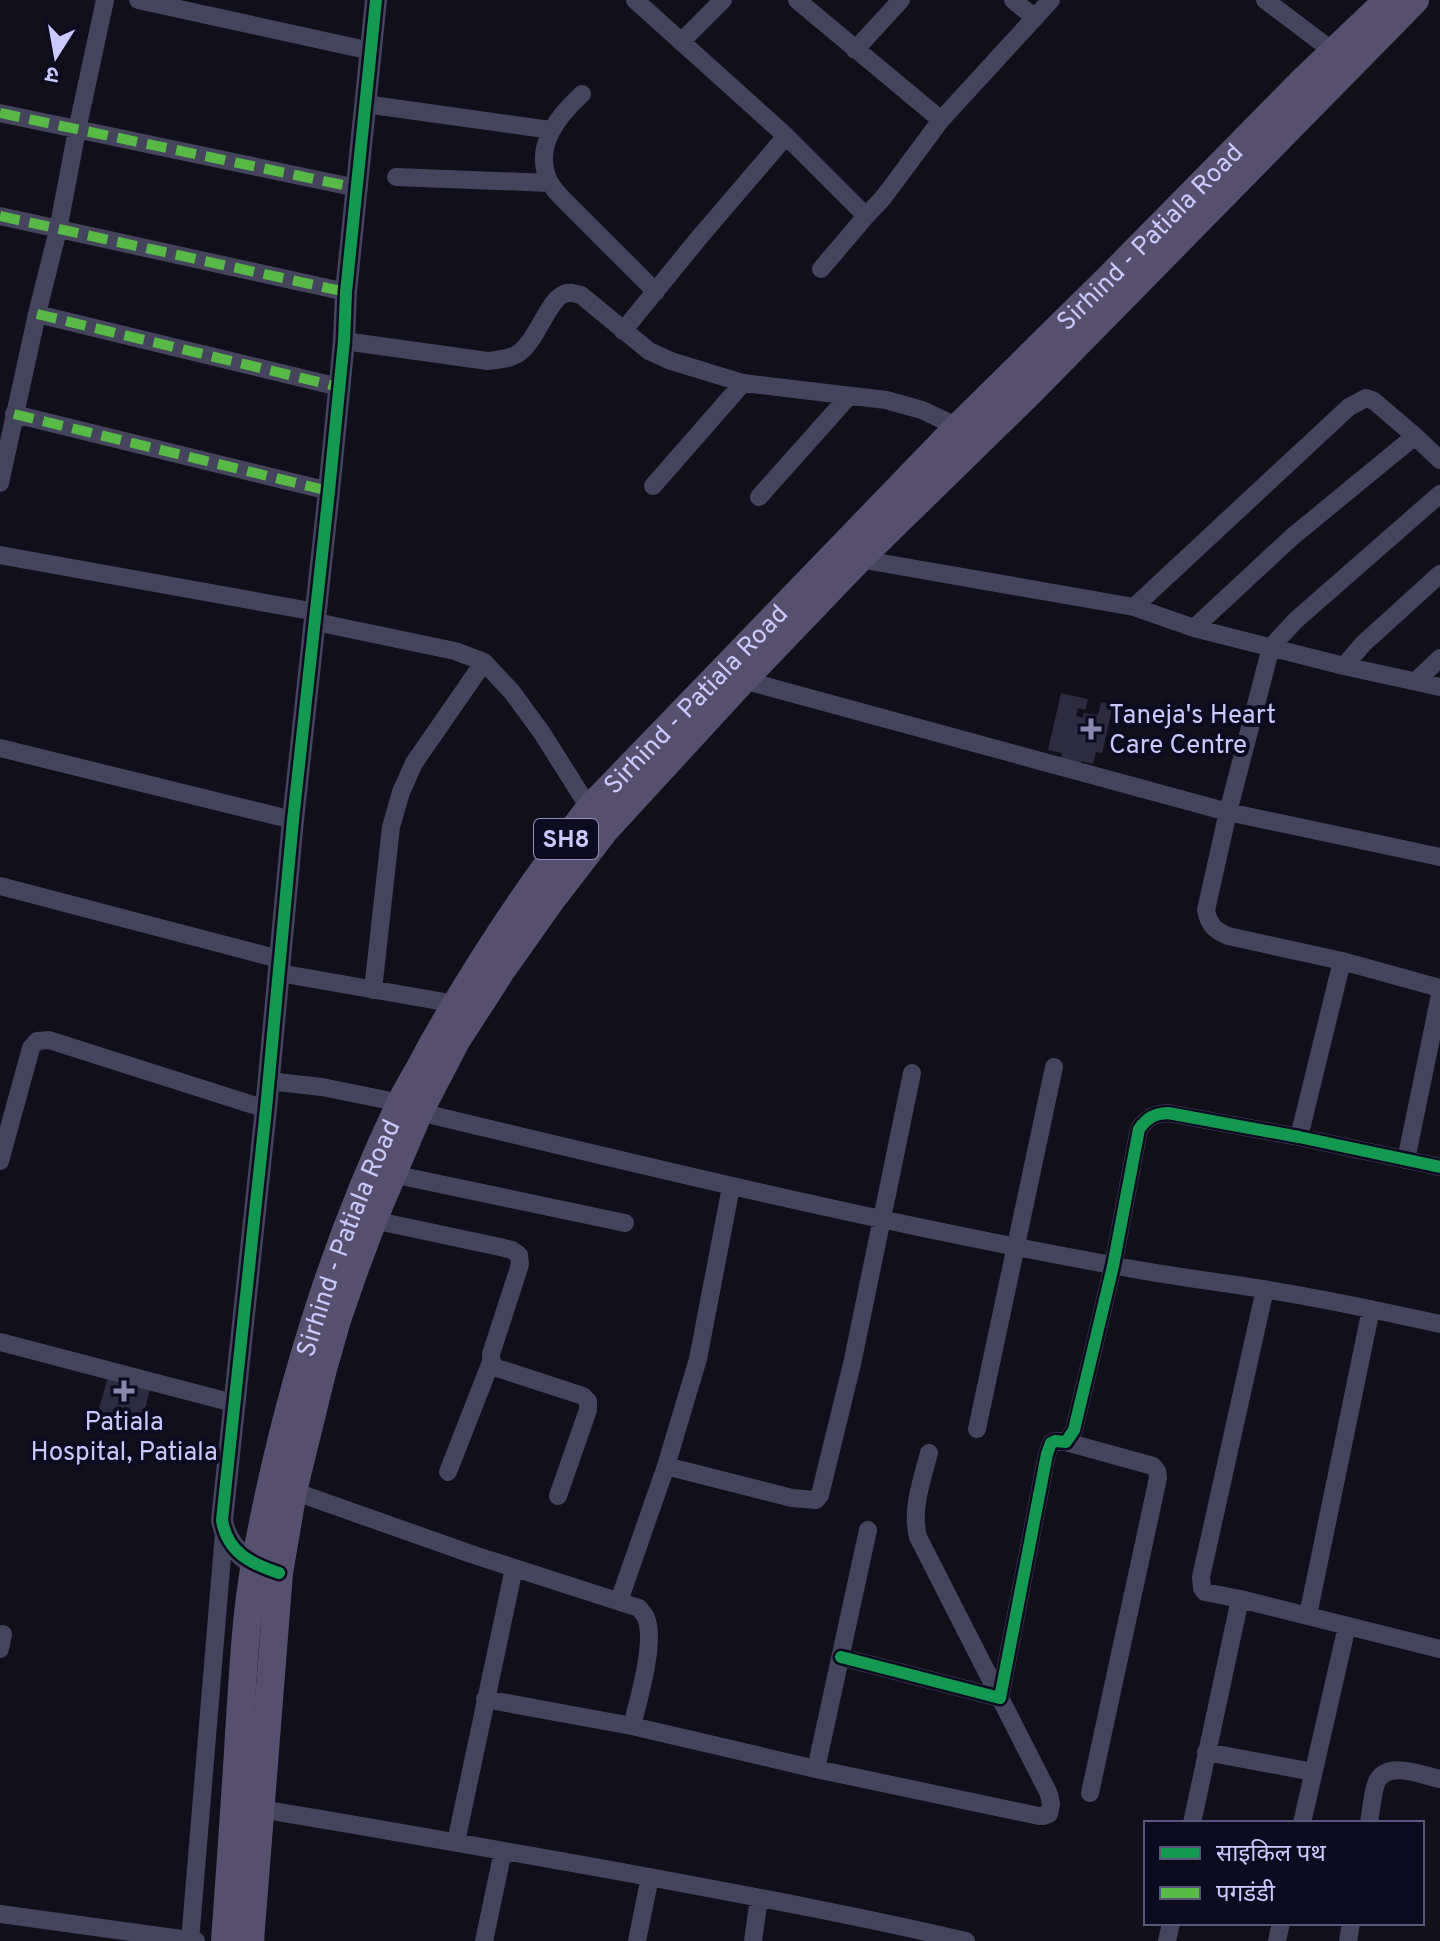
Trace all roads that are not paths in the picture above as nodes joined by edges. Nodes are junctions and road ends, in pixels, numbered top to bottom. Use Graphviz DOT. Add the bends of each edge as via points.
graph roads {
  1 [pos="105,0"];
  2 [pos="138,0"];
  3 [pos="376,0"];
  4 [pos="635,0"];
  5 [pos="723,0"];
  6 [pos="797,0"];
  7 [pos="901,0"];
  8 [pos="1013,0"];
  9 [pos="1051,0"];
  10 [pos="1265,0"];
  11 [pos="1388,0"];
  12 [pos="1415,0"];
  13 [pos="1035,18"];
  14 [pos="681,42"];
  15 [pos="855,50"];
  16 [pos="371,51"];
  17 [pos="1334,52"];
  18 [pos="582,94"];
  19 [pos="365,104"];
  20 [pos="0,113"];
  21 [pos="941,120"];
  22 [pos="77,130"];
  23 [pos="551,130"];
  24 [pos="786,136"];
  25 [pos="396,177"];
  26 [pos="550,183"];
  27 [pos="357,188"];
  28 [pos="0,216"];
  29 [pos="866,216"];
  30 [pos="58,230"];
  31 [pos="821,269"];
  32 [pos="346,292"];
  33 [pos="656,292"];
  34 [pos="37,314"];
  35 [pos="623,331"];
  36 [pos="344,341"];
  37 [pos="743,383"];
  38 [pos="339,387"];
  39 [pos="849,396"];
  40 [pos="14,414"];
  41 [pos="958,427"];
  42 [pos="1415,436"];
  43 [pos="1440,460"];
  44 [pos="0,483"];
  45 [pos="653,486"];
  46 [pos="329,491"];
  47 [pos="1440,494"];
  48 [pos="759,497"];
  49 [pos="0,555"];
  50 [pos="859,559"];
  51 [pos="1440,574"];
  52 [pos="1134,607"];
  53 [pos="316,617"];
  54 [pos="1194,628"];
  55 [pos="1271,647"];
  56 [pos="1440,658"];
  57 [pos="484,662"];
  58 [pos="1344,666"];
  59 [pos="743,680"];
  60 [pos="1416,681"];
  61 [pos="1440,687"];
  62 [pos="0,748"];
  63 [pos="1228,812"];
  64 [pos="293,820"];
  65 [pos="597,820"];
  66 [pos="1440,857"];
  67 [pos="0,886"];
  68 [pos="1342,961"];
  69 [pos="279,966"];
  70 [pos="1440,988"];
  71 [pos="373,990"];
  72 [pos="1440,995"];
  73 [pos="456,1004"];
  74 [pos="1054,1067"];
  75 [pos="912,1073"];
  76 [pos="268,1081"];
  77 [pos="410,1108"];
  78 [pos="266,1109"];
  79 [pos="1299,1137"];
  80 [pos="1406,1160"];
  81 [pos="0,1161"];
  82 [pos="1440,1167"];
  83 [pos="392,1174"];
  84 [pos="731,1187"];
  85 [pos="883,1219"];
  86 [pos="373,1220"];
  87 [pos="625,1223"];
  88 [pos="1014,1246"];
  89 [pos="1113,1266"];
  90 [pos="1265,1289"];
  91 [pos="1371,1309"];
  92 [pos="1440,1324"];
  93 [pos="0,1342"];
  94 [pos="491,1362"];
  95 [pos="233,1403"];
  96 [pos="977,1429"];
  97 [pos="1066,1442"];
  98 [pos="929,1453"];
  99 [pos="666,1466"];
  100 [pos="448,1472"];
  101 [pos="293,1491"];
  102 [pos="558,1496"];
  103 [pos="868,1530"];
  104 [pos="224,1533"];
  105 [pos="514,1568"];
  106 [pos="267,1570"];
  107 [pos="1240,1599"];
  108 [pos="619,1601"];
  109 [pos="1308,1615"];
  110 [pos="1347,1626"];
  111 [pos="1440,1649"];
  112 [pos="841,1657"];
  113 [pos="1000,1698"];
  114 [pos="485,1699"];
  115 [pos="632,1726"];
  116 [pos="1206,1752"];
  117 [pos="816,1769"];
  118 [pos="1313,1772"];
  119 [pos="1440,1779"];
  120 [pos="1090,1793"];
  121 [pos="260,1809"];
  122 [pos="1192,1821"];
  123 [pos="1302,1821"];
  124 [pos="1369,1821"];
  125 [pos="456,1842"];
  126 [pos="503,1851"];
  127 [pos="650,1877"];
  128 [pos="759,1898"];
  129 [pos="0,1914"];
  130 [pos="893,1932"];
  131 [pos="190,1940"];
  132 [pos="196,1941"];
  133 [pos="225,1941"];
  134 [pos="250,1941"];
  135 [pos="484,1941"];
  136 [pos="637,1941"];
  137 [pos="753,1941"];
  138 [pos="966,1941"];
  1 -- 22 [label="street"];
  2 -- 16 [label="street"];
  3 -- 16 [label="street"];
  4 -- 14 [label="street"];
  5 -- 14 [label="street"];
  6 -- 15 [label="street"];
  7 -- 15 [label="street"];
  8 -- 13 [label="street"];
  9 -- 13 [label="street"];
  10 -- 17 [label="street"];
  11 -- 17 [label="main road, Sirhind - Patiala Road / SH8"];
  12 -- 50 [label="main road"];
  13 -- 21 [label="street"];
  14 -- 24 [label="street"];
  15 -- 21 [label="street"];
  16 -- 19 [label="street"];
  17 -- 41 [label="main road, Sirhind - Patiala Road / SH8"];
  18 -- 23 [label="street"];
  19 -- 23 [label="street"];
  19 -- 27 [label="street"];
  20 -- 22 [label="street"];
  21 -- 29 [label="street"];
  22 -- 27 [label="street"];
  22 -- 30 [label="street"];
  23 -- 26 [label="street" via="544,163"];
  24 -- 29 [label="street"];
  24 -- 33 [label="street"];
  25 -- 26 [label="street"];
  26 -- 33 [label="street"];
  27 -- 32 [label="street"];
  28 -- 30 [label="street"];
  29 -- 31 [label="street"];
  30 -- 32 [label="street"];
  30 -- 34 [label="street"];
  32 -- 36 [label="street"];
  33 -- 35 [label="street"];
  34 -- 38 [label="street"];
  34 -- 40 [label="street"];
  35 -- 36 [label="street" via="571,292 555,301 525,348 504,359"];
  35 -- 37 [label="street" via="671,361"];
  36 -- 38 [label="street"];
  37 -- 39 [label="street"];
  37 -- 45 [label="street"];
  38 -- 46 [label="street"];
  39 -- 41 [label="street" via="922,410"];
  39 -- 48 [label="street"];
  40 -- 44 [label="street"];
  40 -- 46 [label="street"];
  41 -- 65 [label="main road, Sirhind - Patiala Road / SH8"];
  42 -- 43 [label="street"];
  42 -- 52 [label="street" via="1374,401 1366,398 1349,407"];
  42 -- 54 [label="street" via="1292,537"];
  46 -- 53 [label="street"];
  47 -- 55 [label="street"];
  49 -- 53 [label="street"];
  50 -- 52 [label="street"];
  50 -- 59 [label="main road"];
  51 -- 58 [label="street"];
  52 -- 54 [label="street"];
  53 -- 57 [label="street"];
  53 -- 64 [label="street"];
  54 -- 55 [label="street"];
  55 -- 58 [label="street"];
  55 -- 63 [label="street"];
  56 -- 60 [label="street"];
  57 -- 65 [label="street" via="542,733"];
  57 -- 71 [label="street" via="414,763 401,792 391,827"];
  58 -- 60 [label="street"];
  59 -- 63 [label="street"];
  59 -- 65 [label="main road"];
  60 -- 61 [label="street"];
  62 -- 64 [label="street"];
  63 -- 66 [label="street"];
  63 -- 68 [label="street" via="1208,921 1228,936"];
  64 -- 69 [label="street"];
  65 -- 73 [label="main road, Sirhind - Patiala Road / SH8" via="555,854"];
  65 -- 77 [label="main road" via="552,899"];
  67 -- 69 [label="street"];
  68 -- 70 [label="street"];
  68 -- 79 [label="street"];
  69 -- 71 [label="street"];
  69 -- 76 [label="street"];
  71 -- 73 [label="street"];
  72 -- 80 [label="street"];
  73 -- 77 [label="main road, Sirhind - Patiala Road / SH8"];
  74 -- 88 [label="street"];
  75 -- 85 [label="street"];
  76 -- 77 [label="street" via="322,1087"];
  76 -- 78 [label="street"];
  77 -- 83 [label="main road"];
  77 -- 84 [label="street"];
  77 -- 106 [label="main road, Sirhind - Patiala Road / SH8" via="374,1161 304,1355 275,1472"];
  78 -- 81 [label="street" via="49,1040 37,1041"];
  78 -- 95 [label="street"];
  79 -- 80 [label="street"];
  79 -- 89 [label="street" via="1168,1113 1147,1119 1139,1129"];
  80 -- 82 [label="street"];
  83 -- 86 [label="main road"];
  83 -- 87 [label="street"];
  84 -- 85 [label="street"];
  84 -- 99 [label="street" via="698,1359"];
  85 -- 88 [label="street"];
  85 -- 99 [label="street" via="823,1488 816,1500"];
  86 -- 94 [label="street" via="519,1255"];
  86 -- 101 [label="main road" via="330,1344"];
  88 -- 89 [label="street"];
  88 -- 96 [label="street"];
  89 -- 90 [label="street"];
  89 -- 97 [label="street" via="1074,1430"];
  90 -- 91 [label="street"];
  90 -- 107 [label="street" via="1201,1577 1205,1592"];
  91 -- 92 [label="street"];
  91 -- 109 [label="street"];
  93 -- 95 [label="street"];
  94 -- 100 [label="street"];
  94 -- 102 [label="street" via="588,1401"];
  95 -- 104 [label="street"];
  97 -- 113 [label="street" via="1055,1441 1049,1447"];
  97 -- 120 [label="street" via="1153,1466 1158,1478"];
  98 -- 113 [label="street" via="915,1510 918,1537"];
  99 -- 108 [label="street"];
  101 -- 105 [label="street"];
  101 -- 106 [label="main road"];
  103 -- 112 [label="street"];
  104 -- 106 [label="street" via="234,1549"];
  104 -- 131 [label="street"];
  105 -- 108 [label="street"];
  105 -- 114 [label="street"];
  106 -- 121 [label="main road"];
  106 -- 133 [label="main road, Sirhind - Patiala Road / SH8" via="247,1629"];
  107 -- 109 [label="street"];
  107 -- 116 [label="street"];
  108 -- 115 [label="street" via="639,1608 648,1628 647,1663"];
  109 -- 110 [label="street"];
  110 -- 111 [label="street"];
  110 -- 118 [label="street"];
  112 -- 113 [label="street"];
  112 -- 117 [label="street"];
  113 -- 117 [label="street" via="1049,1794 1049,1814 1044,1816"];
  114 -- 115 [label="street"];
  114 -- 125 [label="street"];
  115 -- 117 [label="street"];
  116 -- 118 [label="street"];
  116 -- 122 [label="street"];
  118 -- 123 [label="street"];
  119 -- 124 [label="street" via="1388,1771 1376,1782"];
  121 -- 125 [label="street"];
  121 -- 134 [label="main road"];
  125 -- 126 [label="street"];
  126 -- 127 [label="street"];
  126 -- 135 [label="street"];
  127 -- 128 [label="street"];
  127 -- 136 [label="street"];
  128 -- 130 [label="street"];
  128 -- 137 [label="street"];
  129 -- 131 [label="street"];
  130 -- 138 [label="street"];
  131 -- 132 [label="street"];
}
